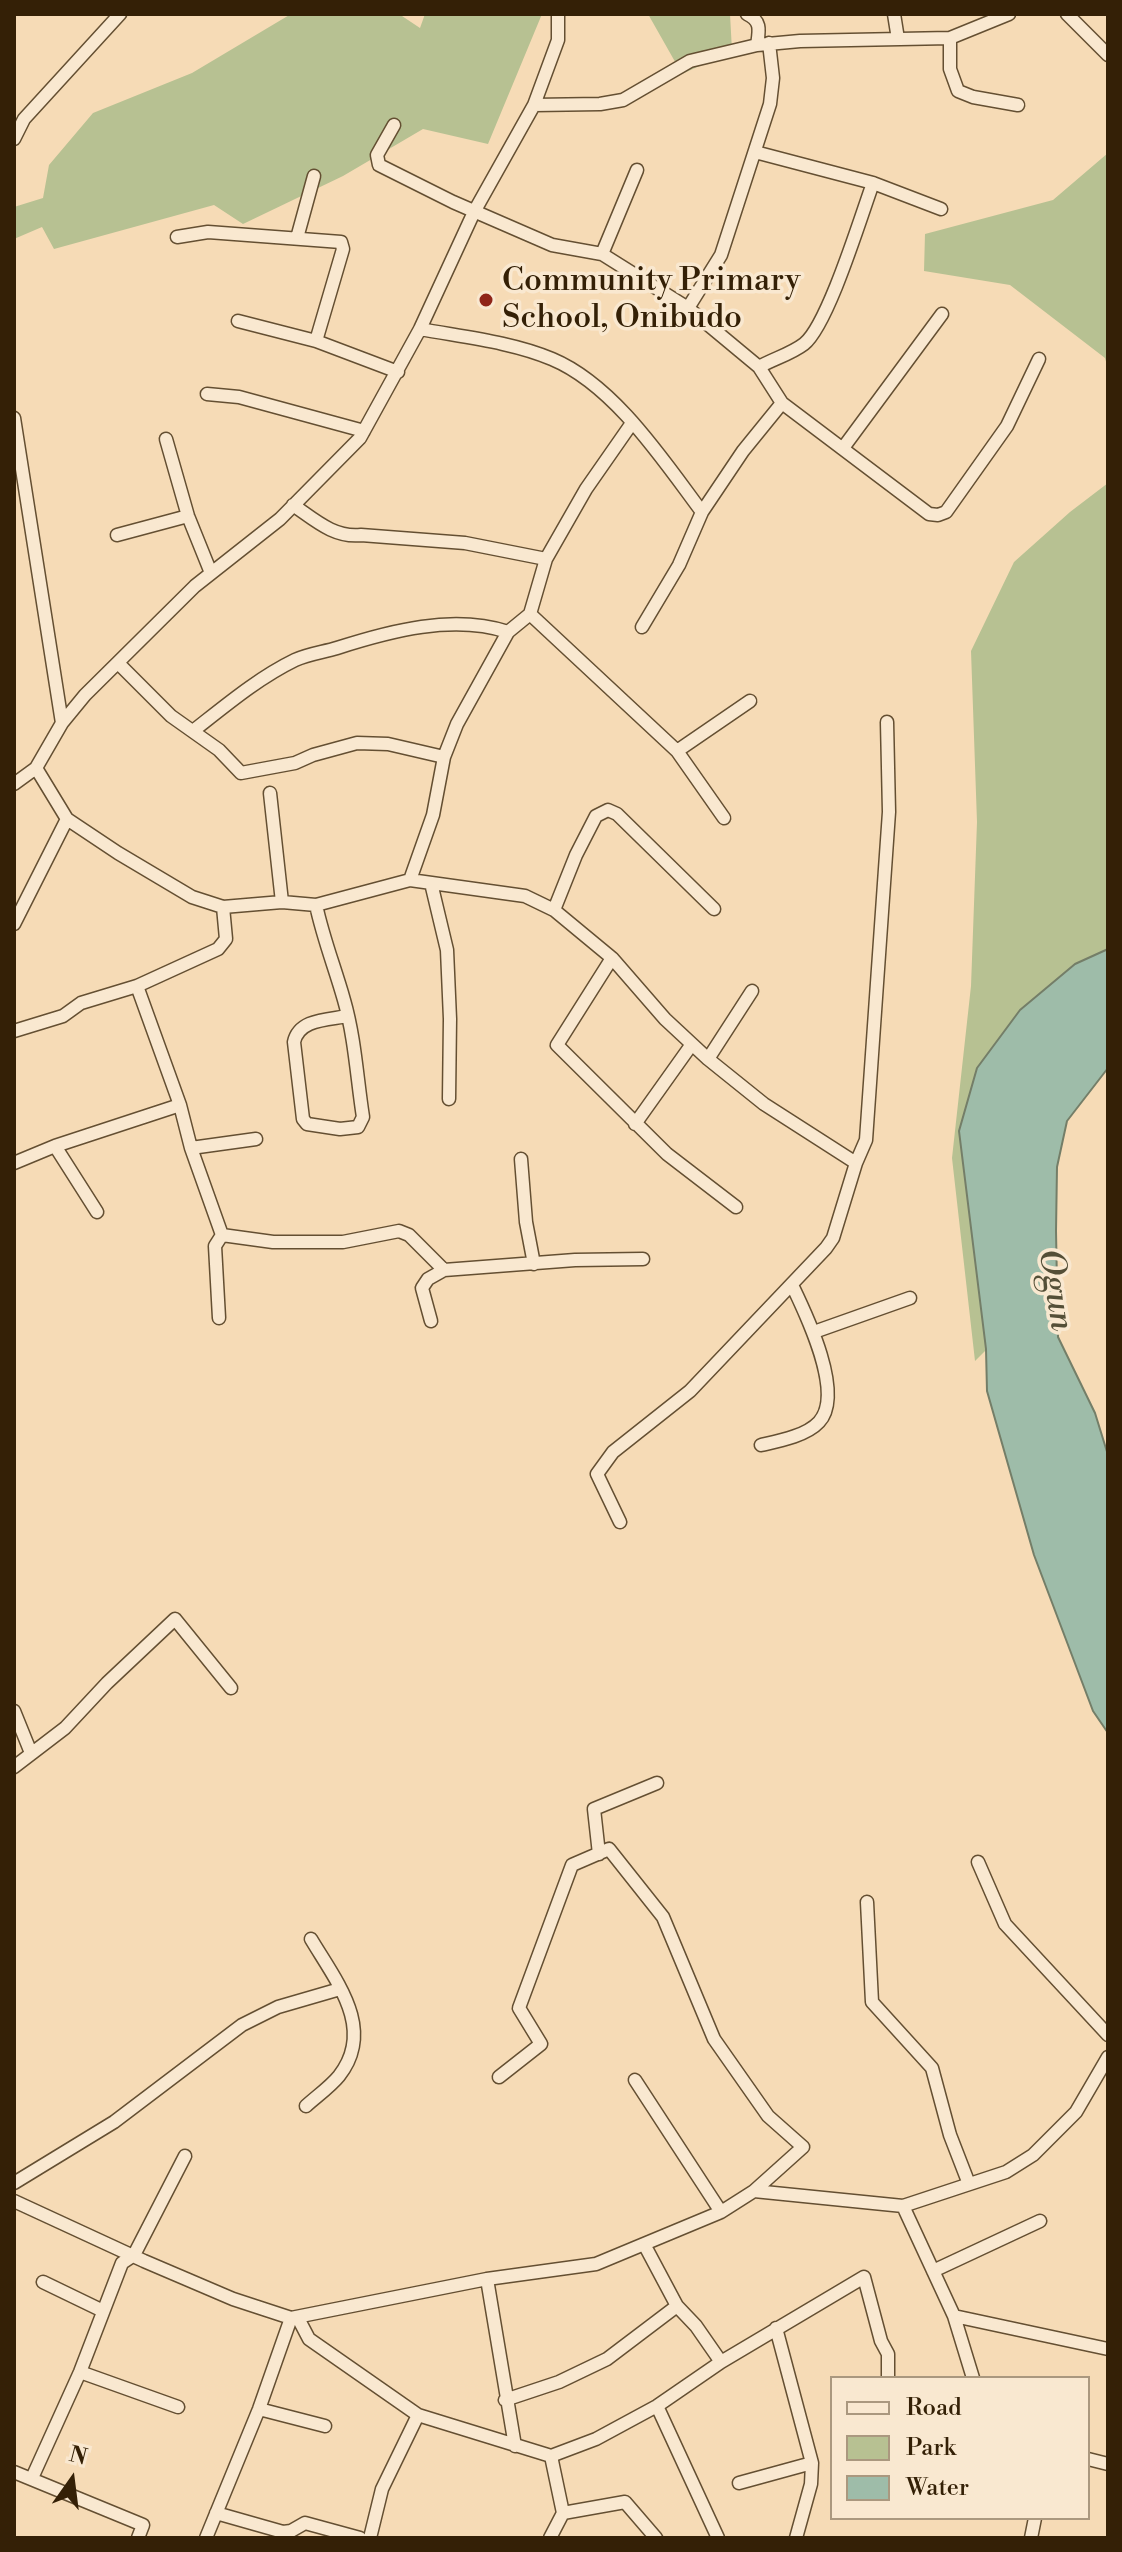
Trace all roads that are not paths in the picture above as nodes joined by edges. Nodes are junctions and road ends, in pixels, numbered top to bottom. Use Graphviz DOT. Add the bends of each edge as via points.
graph roads {
  1 [pos="120,14"];
  2 [pos="558,14"];
  3 [pos="747,14"];
  4 [pos="894,14"];
  5 [pos="1009,14"];
  6 [pos="1067,14"];
  7 [pos="950,38"];
  8 [pos="898,39"];
  9 [pos="763,44"];
  10 [pos="1108,55"];
  11 [pos="534,105"];
  12 [pos="1018,105"];
  13 [pos="14,107"];
  14 [pos="24,119"];
  15 [pos="394,125"];
  16 [pos="14,139"];
  17 [pos="755,152"];
  18 [pos="637,170"];
  19 [pos="314,176"];
  20 [pos="873,183"];
  21 [pos="941,209"];
  22 [pos="474,212"];
  23 [pos="177,237"];
  24 [pos="297,238"];
  25 [pos="602,254"];
  26 [pos="688,308"];
  27 [pos="942,314"];
  28 [pos="238,321"];
  29 [pos="420,329"];
  30 [pos="316,341"];
  31 [pos="1039,359"];
  32 [pos="759,367"];
  33 [pos="398,372"];
  34 [pos="207,394"];
  35 [pos="782,403"];
  36 [pos="14,418"];
  37 [pos="632,423"];
  38 [pos="364,431"];
  39 [pos="166,439"];
  40 [pos="843,448"];
  41 [pos="293,505"];
  42 [pos="702,512"];
  43 [pos="188,516"];
  44 [pos="117,535"];
  45 [pos="546,559"];
  46 [pos="211,573"];
  47 [pos="530,614"];
  48 [pos="642,627"];
  49 [pos="508,632"];
  50 [pos="118,663"];
  51 [pos="750,701"];
  52 [pos="887,722"];
  53 [pos="62,723"];
  54 [pos="193,731"];
  55 [pos="677,751"];
  56 [pos="444,757"];
  57 [pos="36,768"];
  58 [pos="14,784"];
  59 [pos="270,793"];
  60 [pos="724,818"];
  61 [pos="67,819"];
  62 [pos="410,880"];
  63 [pos="431,883"];
  64 [pos="282,902"];
  65 [pos="316,905"];
  66 [pos="223,907"];
  67 [pos="714,909"];
  68 [pos="554,910"];
  69 [pos="14,924"];
  70 [pos="612,958"];
  71 [pos="137,986"];
  72 [pos="752,991"];
  73 [pos="348,1016"];
  74 [pos="14,1031"];
  75 [pos="692,1044"];
  76 [pos="708,1059"];
  77 [pos="449,1099"];
  78 [pos="180,1105"];
  79 [pos="635,1124"];
  80 [pos="256,1139"];
  81 [pos="55,1146"];
  82 [pos="191,1148"];
  83 [pos="521,1159"];
  84 [pos="14,1163"];
  85 [pos="856,1163"];
  86 [pos="736,1207"];
  87 [pos="97,1212"];
  88 [pos="222,1235"];
  89 [pos="643,1259"];
  90 [pos="534,1264"];
  91 [pos="444,1270"];
  92 [pos="792,1285"];
  93 [pos="910,1298"];
  94 [pos="219,1318"];
  95 [pos="431,1321"];
  96 [pos="814,1332"];
  97 [pos="761,1445"];
  98 [pos="620,1522"];
  99 [pos="231,1688"];
  100 [pos="14,1711"];
  101 [pos="31,1753"];
  102 [pos="14,1767"];
  103 [pos="657,1783"];
  104 [pos="599,1854"];
  105 [pos="978,1862"];
  106 [pos="867,1902"];
  107 [pos="311,1939"];
  108 [pos="340,1989"];
  109 [pos="1108,2035"];
  110 [pos="1108,2057"];
  111 [pos="499,2077"];
  112 [pos="635,2080"];
  113 [pos="306,2106"];
  114 [pos="185,2156"];
  115 [pos="14,2183"];
  116 [pos="969,2184"];
  117 [pos="754,2191"];
  118 [pos="14,2201"];
  119 [pos="903,2206"];
  120 [pos="721,2212"];
  121 [pos="1040,2221"];
  122 [pos="644,2244"];
  123 [pos="134,2255"];
  124 [pos="933,2271"];
  125 [pos="487,2279"];
  126 [pos="43,2282"];
  127 [pos="677,2306"];
  128 [pos="103,2311"];
  129 [pos="954,2316"];
  130 [pos="294,2318"];
  131 [pos="776,2328"];
  132 [pos="1108,2349"];
  133 [pos="721,2362"];
  134 [pos="80,2372"];
  135 [pos="888,2376"];
  136 [pos="972,2376"];
  137 [pos="505,2400"];
  138 [pos="657,2406"];
  139 [pos="178,2407"];
  140 [pos="259,2409"];
  141 [pos="418,2415"];
  142 [pos="325,2426"];
  143 [pos="515,2446"];
  144 [pos="551,2456"];
  145 [pos="812,2463"];
  146 [pos="14,2472"];
  147 [pos="32,2478"];
  148 [pos="739,2483"];
  149 [pos="216,2513"];
  150 [pos="563,2513"];
  151 [pos="138,2538"];
  152 [pos="206,2538"];
  153 [pos="360,2538"];
  154 [pos="370,2538"];
  155 [pos="550,2538"];
  156 [pos="656,2538"];
  157 [pos="718,2538"];
  158 [pos="796,2538"];
  1 -- 14 [label="street"];
  2 -- 11 [label="street" via="558,40"];
  3 -- 9 [label="street" via="759,24"];
  4 -- 8 [label="street"];
  5 -- 7 [label="street"];
  6 -- 10 [label="street"];
  7 -- 8 [label="street"];
  7 -- 12 [label="street" via="950,69 958,91"];
  8 -- 9 [label="street"];
  9 -- 11 [label="street" via="690,61 623,100"];
  9 -- 17 [label="street" via="773,86"];
  11 -- 22 [label="street"];
  13 -- 14 [label="street"];
  14 -- 16 [label="street"];
  15 -- 22 [label="street" via="377,155 379,165"];
  17 -- 20 [label="street"];
  17 -- 26 [label="street" via="718,263"];
  18 -- 25 [label="street"];
  19 -- 24 [label="street"];
  20 -- 21 [label="street"];
  20 -- 32 [label="street" via="812,335"];
  22 -- 25 [label="street" via="552,245"];
  22 -- 29 [label="street"];
  23 -- 24 [label="street" via="208,232"];
  24 -- 30 [label="street" via="344,245"];
  25 -- 26 [label="street"];
  26 -- 32 [label="street"];
  27 -- 40 [label="street"];
  28 -- 30 [label="street"];
  29 -- 33 [label="street"];
  29 -- 37 [label="street" via="553,359 601,391"];
  30 -- 33 [label="street"];
  31 -- 40 [label="street" via="1007,426 946,512 929,514"];
  32 -- 35 [label="street"];
  33 -- 38 [label="street"];
  34 -- 38 [label="street" via="239,397"];
  35 -- 40 [label="street"];
  35 -- 42 [label="street"];
  36 -- 53 [label="street"];
  37 -- 42 [label="street"];
  37 -- 45 [label="street"];
  38 -- 41 [label="street"];
  39 -- 43 [label="street"];
  41 -- 45 [label="street" via="347,537 465,543"];
  41 -- 46 [label="street"];
  42 -- 48 [label="street" via="679,565"];
  43 -- 44 [label="street"];
  43 -- 46 [label="street"];
  45 -- 47 [label="street"];
  46 -- 50 [label="street"];
  47 -- 49 [label="street"];
  47 -- 55 [label="street"];
  49 -- 54 [label="street" via="478,626 425,627 296,660"];
  49 -- 56 [label="street"];
  50 -- 53 [label="street"];
  50 -- 54 [label="street"];
  51 -- 55 [label="street"];
  52 -- 85 [label="street" via="889,812 866,1140"];
  53 -- 57 [label="street"];
  54 -- 56 [label="street" via="241,773 357,743"];
  55 -- 60 [label="street"];
  56 -- 62 [label="street" via="433,815"];
  57 -- 58 [label="street"];
  57 -- 61 [label="street"];
  59 -- 64 [label="street"];
  61 -- 66 [label="street" via="192,897"];
  61 -- 69 [label="street"];
  62 -- 63 [label="street"];
  62 -- 65 [label="street"];
  63 -- 68 [label="street" via="515,893"];
  63 -- 77 [label="street" via="447,950"];
  64 -- 65 [label="street"];
  64 -- 66 [label="street"];
  65 -- 73 [label="street"];
  66 -- 71 [label="street" via="226,939 218,949"];
  67 -- 68 [label="street" via="608,810 596,816"];
  68 -- 70 [label="street"];
  70 -- 75 [label="street"];
  70 -- 79 [label="street" via="557,1045"];
  71 -- 74 [label="street"];
  71 -- 78 [label="street"];
  72 -- 76 [label="street"];
  73 -- 73 [label="street" via="362,1122 348,1129 307,1124 296,1033 302,1026"];
  75 -- 76 [label="street"];
  75 -- 79 [label="street"];
  76 -- 85 [label="street" via="764,1104"];
  78 -- 81 [label="street"];
  78 -- 82 [label="street"];
  79 -- 86 [label="street"];
  80 -- 82 [label="street"];
  81 -- 84 [label="street"];
  81 -- 87 [label="street"];
  82 -- 88 [label="street"];
  83 -- 90 [label="street"];
  85 -- 92 [label="street" via="833,1238"];
  88 -- 91 [label="street" via="273,1242 343,1242 399,1231"];
  88 -- 94 [label="street" via="215,1246"];
  89 -- 90 [label="street"];
  90 -- 91 [label="street"];
  91 -- 95 [label="street" via="422,1288"];
  92 -- 96 [label="street"];
  92 -- 98 [label="street" via="690,1391 601,1466 597,1474"];
  93 -- 96 [label="street"];
  96 -- 97 [label="street" via="829,1398 819,1422 786,1440"];
  99 -- 101 [label="street" via="175,1619 65,1728"];
  100 -- 101 [label="street"];
  101 -- 102 [label="street"];
  103 -- 104 [label="street" via="594,1809"];
  104 -- 111 [label="street" via="572,1865 519,2008 541,2044"];
  104 -- 117 [label="street" via="609,1849 663,1917 714,2039 768,2116 803,2147"];
  105 -- 109 [label="street" via="1005,1924"];
  106 -- 116 [label="street" via="872,2002 932,2068"];
  107 -- 108 [label="street"];
  108 -- 113 [label="street" via="353,2015 353,2049 338,2078"];
  108 -- 115 [label="street" via="278,2007 242,2025 114,2122"];
  110 -- 116 [label="street" via="1076,2112 1055,2136 1006,2172"];
  112 -- 120 [label="street"];
  114 -- 123 [label="street"];
  116 -- 119 [label="street"];
  117 -- 119 [label="street"];
  117 -- 120 [label="street"];
  118 -- 123 [label="street"];
  119 -- 124 [label="street"];
  120 -- 122 [label="street"];
  121 -- 124 [label="street"];
  122 -- 125 [label="street" via="596,2264"];
  122 -- 127 [label="street"];
  123 -- 128 [label="street" via="122,2263"];
  123 -- 130 [label="street" via="233,2299"];
  124 -- 129 [label="street"];
  125 -- 130 [label="street"];
  125 -- 137 [label="street"];
  126 -- 128 [label="street"];
  127 -- 133 [label="street"];
  127 -- 137 [label="street" via="607,2359"];
  128 -- 134 [label="street"];
  129 -- 132 [label="street"];
  129 -- 136 [label="street"];
  130 -- 140 [label="street"];
  130 -- 141 [label="street" via="309,2339"];
  131 -- 133 [label="street"];
  131 -- 135 [label="street" via="864,2277 888,2354"];
  131 -- 145 [label="street"];
  133 -- 138 [label="street"];
  134 -- 139 [label="street"];
  134 -- 147 [label="street"];
  137 -- 143 [label="street"];
  138 -- 144 [label="street"];
  138 -- 157 [label="street"];
  140 -- 142 [label="street"];
  140 -- 149 [label="street"];
  141 -- 143 [label="street"];
  141 -- 154 [label="street" via="382,2489"];
  143 -- 144 [label="street"];
  144 -- 150 [label="street"];
  145 -- 148 [label="street"];
  145 -- 158 [label="street"];
  146 -- 147 [label="street"];
  147 -- 151 [label="street" via="143,2525"];
  149 -- 152 [label="street"];
  149 -- 153 [label="street" via="283,2532 305,2523"];
  150 -- 155 [label="street"];
  150 -- 156 [label="street" via="625,2502"];
}
